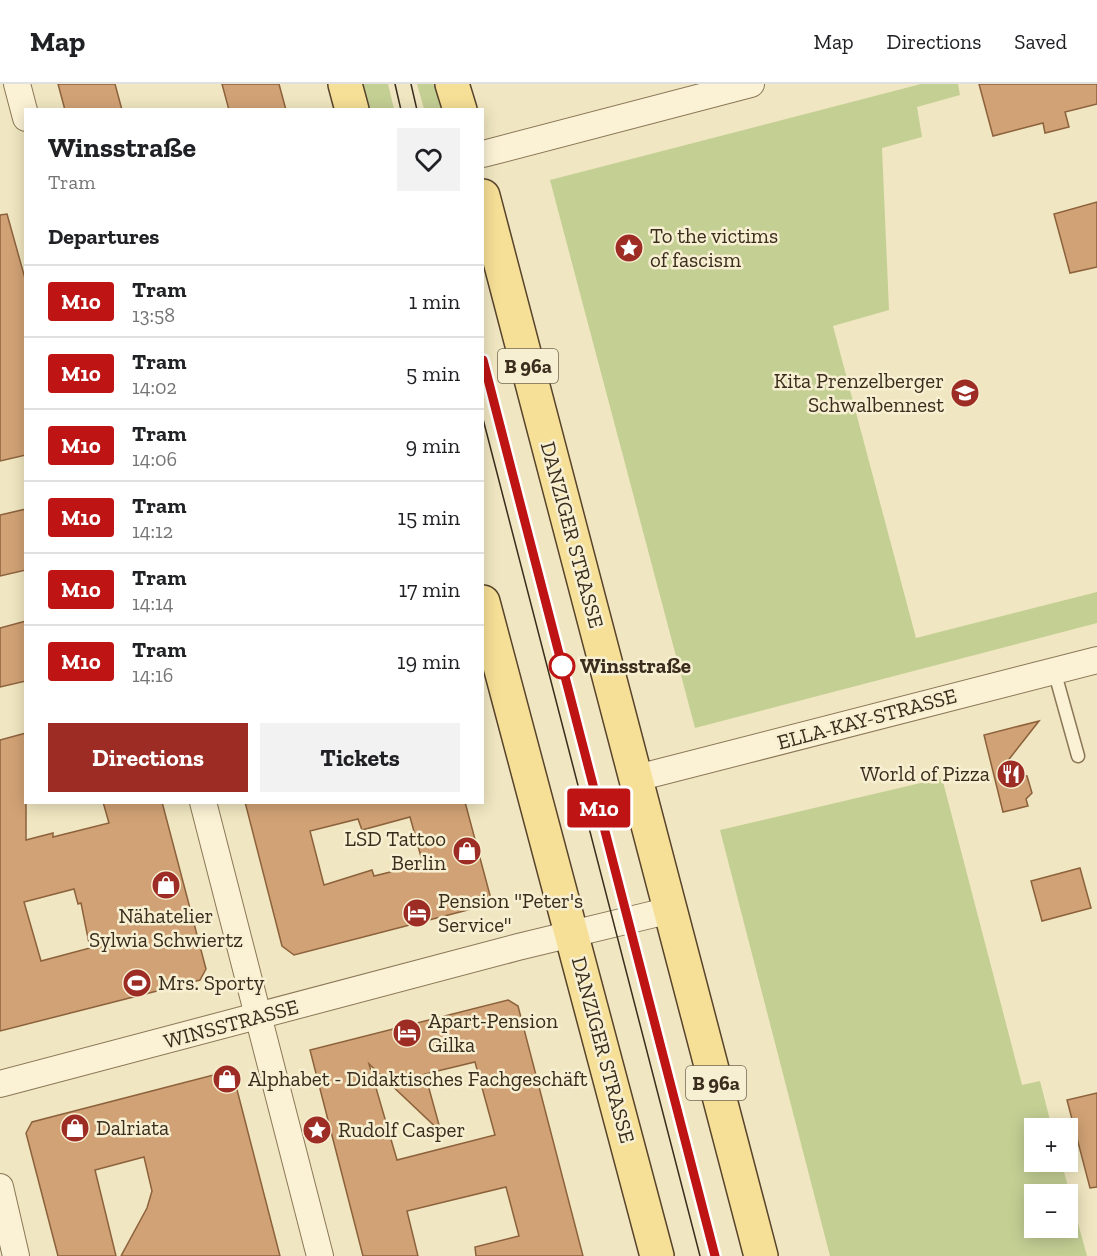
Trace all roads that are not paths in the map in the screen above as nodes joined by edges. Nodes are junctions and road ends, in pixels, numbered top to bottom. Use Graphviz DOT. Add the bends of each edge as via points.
graph roads {
  1 [pos="17,84"];
  2 [pos="345,84"];
  3 [pos="452,84"];
  4 [pos="751,84"];
  5 [pos="351,108"];
  6 [pos="459,108"];
  7 [pos="24,110"];
  8 [pos="484,154"];
  9 [pos="484,200"];
  10 [pos="484,606"];
  11 [pos="1097,660"];
  12 [pos="1054,670"];
  13 [pos="1078,756"];
  14 [pos="637,777"];
  15 [pos="204,804"];
  16 [pos="670,910"];
  17 [pos="572,933"];
  18 [pos="258,1017"];
  19 [pos="0,1084"];
  20 [pos="0,1187"];
  21 [pos="16,1256"];
  22 [pos="320,1256"];
  23 [pos="657,1256"];
  24 [pos="761,1256"];
  1 -- 7 [label="street"];
  2 -- 5 [label="main road"];
  3 -- 6 [label="main road"];
  4 -- 8 [label="street"];
  9 -- 14 [label="main road, DANZIGER STRASSE / B 96a"];
  10 -- 17 [label="main road, DANZIGER STRASSE"];
  11 -- 12 [label="street, ELLA-KAY-STRASSE"];
  12 -- 13 [label="lane"];
  12 -- 14 [label="street, ELLA-KAY-STRASSE"];
  14 -- 16 [label="main road, DANZIGER STRASSE / B 96a"];
  15 -- 18 [label="street"];
  16 -- 17 [label="street, WINSSTRASSE"];
  16 -- 24 [label="main road, DANZIGER STRASSE / B 96a"];
  17 -- 18 [label="street, WINSSTRASSE"];
  17 -- 23 [label="main road, DANZIGER STRASSE"];
  18 -- 19 [label="street, WINSSTRASSE"];
  18 -- 22 [label="street"];
  20 -- 21 [label="street"];
}
